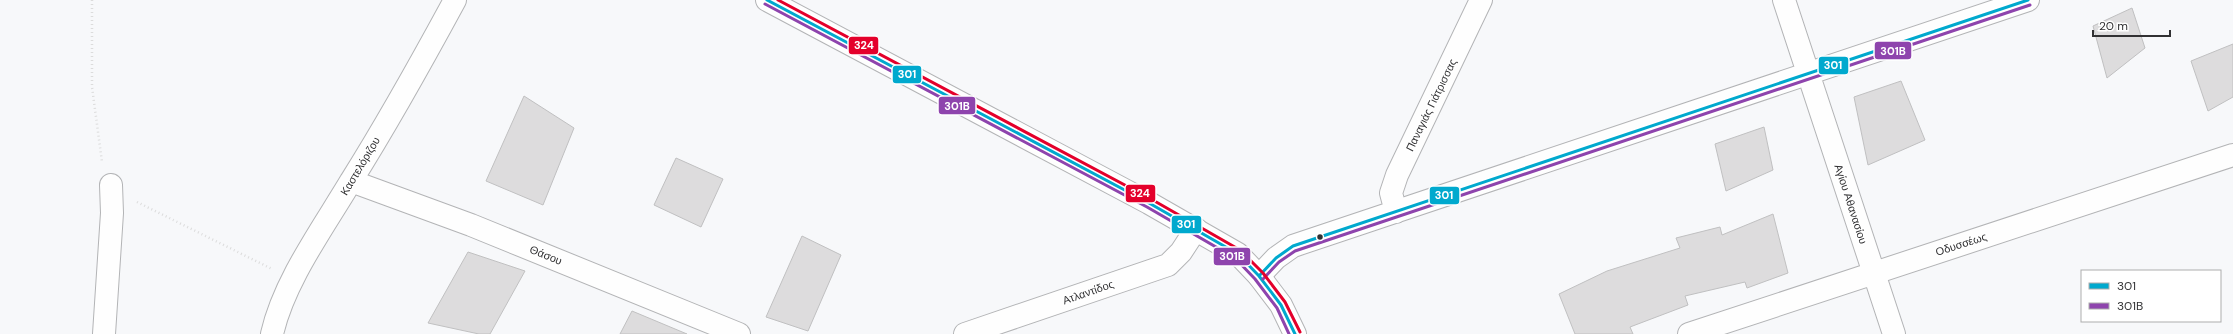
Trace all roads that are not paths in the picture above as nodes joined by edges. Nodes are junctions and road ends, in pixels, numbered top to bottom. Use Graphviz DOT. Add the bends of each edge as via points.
graph roads {
  1 [pos="455,0"];
  2 [pos="767,0"];
  3 [pos="1481,0"];
  4 [pos="1784,0"];
  5 [pos="2028,0"];
  6 [pos="1808,74"];
  7 [pos="2233,155"];
  8 [pos="351,182"];
  9 [pos="111,185"];
  10 [pos="1396,212"];
  11 [pos="1196,229"];
  12 [pos="1874,272"];
  13 [pos="1259,276"];
  14 [pos="104,334"];
  15 [pos="272,334"];
  16 [pos="739,334"];
  17 [pos="966,334"];
  18 [pos="1295,334"];
  19 [pos="1689,334"];
  20 [pos="1894,334"];
  1 -- 8 [label="street, Καστελόριζου" via="411,82"];
  2 -- 11 [label="street"];
  3 -- 10 [label="street, Παναγιάς Γιάτρισσας" via="1397,176 1391,193"];
  4 -- 6 [label="street, Αγίου Αθανασίου"];
  5 -- 6 [label="street"];
  6 -- 10 [label="street"];
  6 -- 12 [label="street, Αγίου Αθανασίου"];
  7 -- 12 [label="street, Οδυσσέως"];
  8 -- 15 [label="street, Καστελόριζου" via="294,280 277,316"];
  8 -- 16 [label="street, Θάσου" via="471,225"];
  9 -- 14 [label="street" via="112,213"];
  10 -- 13 [label="street" via="1293,246 1276,258"];
  11 -- 13 [label="street" via="1238,254"];
  11 -- 17 [label="street, Ατλαντίδος" via="1181,252 1168,265"];
  12 -- 19 [label="street, Οδυσσέως"];
  12 -- 20 [label="street, Αγίου Αθανασίου"];
  13 -- 18 [label="street" via="1281,305"];
}
